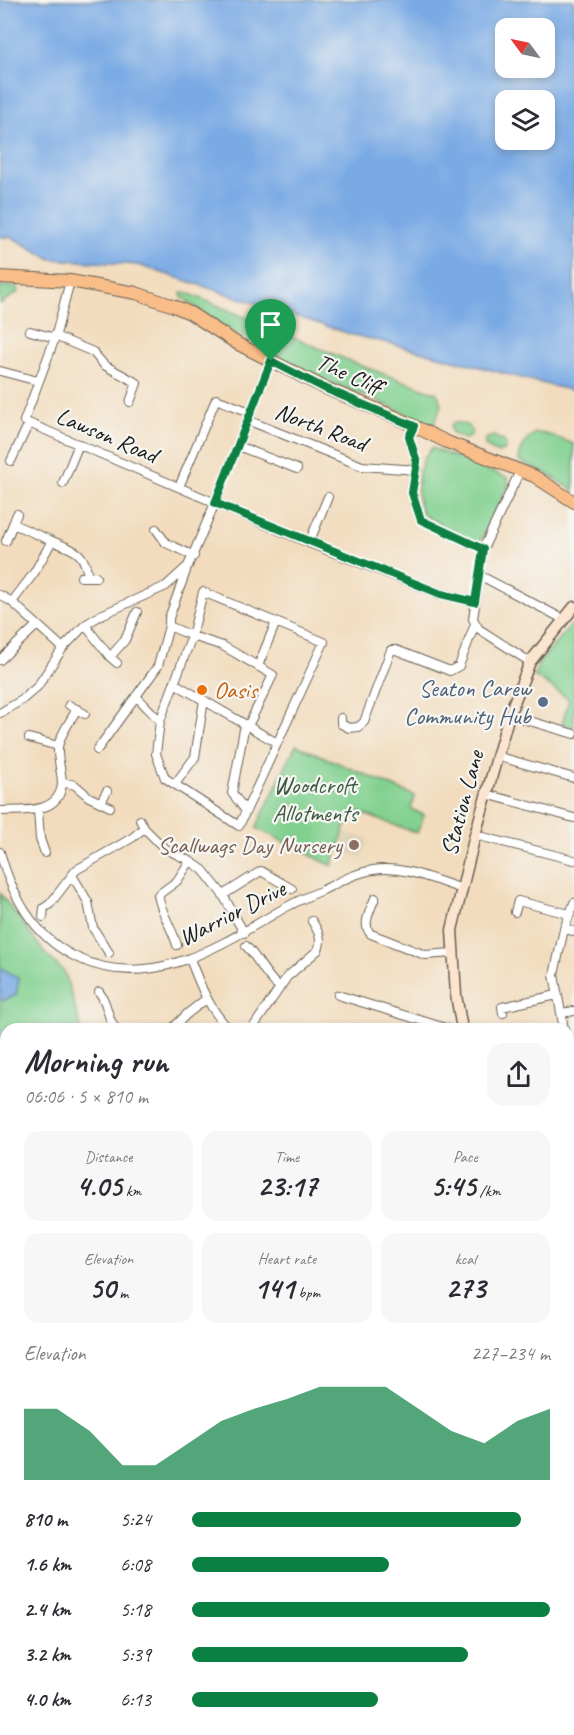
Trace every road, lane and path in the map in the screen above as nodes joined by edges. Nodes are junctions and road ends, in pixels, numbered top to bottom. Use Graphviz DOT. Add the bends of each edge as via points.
graph roads {
  1 [pos="0,277"];
  2 [pos="70,281"];
  3 [pos="30,331"];
  4 [pos="55,337"];
  5 [pos="271,361"];
  6 [pos="0,371"];
  7 [pos="38,381"];
  8 [pos="130,402"];
  9 [pos="248,416"];
  10 [pos="29,423"];
  11 [pos="414,426"];
  12 [pos="79,444"];
  13 [pos="238,446"];
  14 [pos="11,461"];
  15 [pos="297,469"];
  16 [pos="417,470"];
  17 [pos="520,471"];
  18 [pos="63,483"];
  19 [pos="179,487"];
  20 [pos="328,497"];
  21 [pos="574,502"];
  22 [pos="215,503"];
  23 [pos="17,514"];
  24 [pos="13,524"];
  25 [pos="156,529"];
  26 [pos="6,541"];
  27 [pos="52,541"];
  28 [pos="309,543"];
  29 [pos="483,549"];
  30 [pos="194,556"];
  31 [pos="188,566"];
  32 [pos="479,575"];
  33 [pos="88,577"];
  34 [pos="0,595"];
  35 [pos="12,602"];
  36 [pos="475,602"];
  37 [pos="574,607"];
  38 [pos="137,612"];
  39 [pos="124,620"];
  40 [pos="565,620"];
  41 [pos="276,622"];
  42 [pos="133,623"];
  43 [pos="475,624"];
  44 [pos="84,625"];
  45 [pos="36,626"];
  46 [pos="169,626"];
  47 [pos="192,636"];
  48 [pos="63,648"];
  49 [pos="110,657"];
  50 [pos="0,660"];
  51 [pos="530,662"];
  52 [pos="117,663"];
  53 [pos="258,666"];
  54 [pos="174,682"];
  55 [pos="136,696"];
  56 [pos="204,700"];
  57 [pos="69,705"];
  58 [pos="77,709"];
  59 [pos="0,713"];
  60 [pos="85,714"];
  61 [pos="509,715"];
  62 [pos="341,718"];
  63 [pos="160,721"];
  64 [pos="246,725"];
  65 [pos="574,734"];
  66 [pos="29,738"];
  67 [pos="277,743"];
  68 [pos="58,746"];
  69 [pos="97,750"];
  70 [pos="496,756"];
  71 [pos="574,778"];
  72 [pos="62,782"];
  73 [pos="175,784"];
  74 [pos="107,791"];
  75 [pos="486,794"];
  76 [pos="101,802"];
  77 [pos="110,807"];
  78 [pos="0,810"];
  79 [pos="38,810"];
  80 [pos="246,811"];
  81 [pos="574,818"];
  82 [pos="140,820"];
  83 [pos="144,828"];
  84 [pos="475,835"];
  85 [pos="51,838"];
  86 [pos="40,839"];
  87 [pos="0,852"];
  88 [pos="45,853"];
  89 [pos="574,860"];
  90 [pos="190,861"];
  91 [pos="72,875"];
  92 [pos="292,889"];
  93 [pos="462,890"];
  94 [pos="223,895"];
  95 [pos="375,898"];
  96 [pos="574,903"];
  97 [pos="515,912"];
  98 [pos="569,914"];
  99 [pos="43,917"];
  100 [pos="312,921"];
  101 [pos="564,929"];
  102 [pos="574,931"];
  103 [pos="244,933"];
  104 [pos="330,934"];
  105 [pos="320,937"];
  106 [pos="102,942"];
  107 [pos="177,945"];
  108 [pos="95,946"];
  109 [pos="246,946"];
  110 [pos="264,951"];
  111 [pos="110,953"];
  112 [pos="453,953"];
  113 [pos="257,956"];
  114 [pos="190,959"];
  115 [pos="279,987"];
  116 [pos="99,992"];
  117 [pos="116,995"];
  118 [pos="338,995"];
  119 [pos="557,995"];
  120 [pos="206,999"];
  121 [pos="106,1000"];
  122 [pos="574,1011"];
  123 [pos="503,1013"];
  124 [pos="562,1013"];
  125 [pos="111,1023"];
  126 [pos="178,1023"];
  127 [pos="223,1023"];
  128 [pos="256,1023"];
  129 [pos="429,1023"];
  130 [pos="461,1023"];
  131 [pos="563,1023"];
  1 -- 2 [label="main road, The Cliff"];
  2 -- 4 [label="street, Lawson Road"];
  2 -- 5 [label="main road, The Cliff" via="136,293 174,306"];
  3 -- 4 [label="street"];
  4 -- 7 [label="street, Lawson Road"];
  4 -- 8 [label="street" via="93,352 104,365 137,383"];
  5 -- 9 [label="street"];
  5 -- 11 [label="main road, The Cliff"];
  6 -- 7 [label="street"];
  7 -- 10 [label="street, Lawson Road" via="24,421"];
  9 -- 13 [label="street"];
  9 -- 16 [label="street, North Road" via="362,466"];
  9 -- 19 [label="street, North Road" via="216,399"];
  10 -- 12 [label="street, Lawson Road"];
  10 -- 14 [label="street"];
  11 -- 16 [label="street" via="409,437"];
  11 -- 17 [label="main road, The Cliff"];
  12 -- 18 [label="street"];
  12 -- 19 [label="street, Lawson Road"];
  13 -- 15 [label="street"];
  13 -- 22 [label="street"];
  16 -- 29 [label="street" via="412,493 421,520"];
  17 -- 21 [label="main road, The Cliff" via="546,482"];
  17 -- 29 [label="street"];
  19 -- 22 [label="street, Lawson Road"];
  20 -- 28 [label="street"];
  22 -- 28 [label="street, Lawson Road"];
  22 -- 30 [label="street"];
  23 -- 24 [label="street"];
  24 -- 26 [label="street"];
  24 -- 27 [label="street"];
  25 -- 30 [label="street" via="166,543"];
  27 -- 33 [label="street" via="82,555"];
  27 -- 35 [label="street"];
  28 -- 36 [label="street, Lawson Road" via="441,594"];
  29 -- 32 [label="street"];
  30 -- 31 [label="street"];
  31 -- 44 [label="street" via="166,586"];
  31 -- 46 [label="street"];
  32 -- 36 [label="street"];
  32 -- 40 [label="street"];
  34 -- 35 [label="street"];
  35 -- 45 [label="street"];
  36 -- 43 [label="street"];
  37 -- 40 [label="main road, Station Lane"];
  38 -- 42 [label="street"];
  39 -- 42 [label="street"];
  40 -- 51 [label="main road, Station Lane"];
  41 -- 47 [label="street" via="203,592"];
  41 -- 53 [label="street"];
  41 -- 67 [label="street" via="324,642"];
  42 -- 49 [label="street"];
  43 -- 51 [label="street"];
  43 -- 62 [label="street" via="455,670 391,650 364,722 349,728 341,724"];
  44 -- 48 [label="street"];
  44 -- 49 [label="street"];
  45 -- 48 [label="street"];
  45 -- 50 [label="street"];
  46 -- 47 [label="street"];
  46 -- 55 [label="street" via="158,666"];
  47 -- 53 [label="street" via="223,646"];
  47 -- 54 [label="street"];
  48 -- 59 [label="street" via="37,687"];
  49 -- 52 [label="street"];
  51 -- 61 [label="main road, Station Lane"];
  53 -- 64 [label="street" via="273,675"];
  54 -- 56 [label="street"];
  54 -- 63 [label="street"];
  55 -- 63 [label="street"];
  55 -- 69 [label="street"];
  56 -- 64 [label="street"];
  56 -- 73 [label="street" via="195,757"];
  57 -- 58 [label="street"];
  58 -- 60 [label="street"];
  58 -- 68 [label="street"];
  61 -- 65 [label="street"];
  61 -- 70 [label="main road, Station Lane"];
  63 -- 73 [label="street" via="156,754 165,778"];
  64 -- 67 [label="street"];
  64 -- 80 [label="street" via="232,793"];
  66 -- 68 [label="street"];
  67 -- 80 [label="street"];
  68 -- 72 [label="street"];
  70 -- 71 [label="street"];
  70 -- 75 [label="main road, Station Lane"];
  72 -- 76 [label="street" via="75,785"];
  72 -- 79 [label="street" via="56,798"];
  73 -- 80 [label="street" via="239,826"];
  74 -- 76 [label="street"];
  75 -- 81 [label="street"];
  75 -- 84 [label="main road, Station Lane"];
  76 -- 77 [label="street"];
  78 -- 79 [label="street"];
  79 -- 86 [label="street"];
  82 -- 83 [label="street"];
  83 -- 90 [label="street" via="164,848"];
  83 -- 91 [label="street"];
  84 -- 89 [label="street"];
  84 -- 93 [label="main road, Station Lane"];
  85 -- 86 [label="street"];
  86 -- 88 [label="street"];
  87 -- 114 [label="street, Warrior Drive" via="20,904 41,933 65,952 84,962 134,970"];
  90 -- 94 [label="street" via="203,870"];
  90 -- 107 [label="street" via="177,881 158,895"];
  91 -- 99 [label="street" via="44,908"];
  91 -- 106 [label="street" via="88,902 93,928"];
  92 -- 94 [label="street" via="261,871"];
  93 -- 103 [label="street, Warrior Drive" via="416,874 375,869 290,906"];
  93 -- 112 [label="main road, Station Lane" via="452,930"];
  94 -- 103 [label="street"];
  95 -- 112 [label="street" via="366,923 371,934 425,955"];
  96 -- 98 [label="street"];
  97 -- 98 [label="street" via="518,901"];
  98 -- 101 [label="street"];
  100 -- 105 [label="street"];
  101 -- 102 [label="street"];
  101 -- 119 [label="street" via="555,968"];
  103 -- 114 [label="street, Warrior Drive"];
  104 -- 105 [label="street"];
  105 -- 115 [label="street" via="318,950"];
  106 -- 108 [label="street"];
  106 -- 111 [label="street"];
  109 -- 113 [label="street"];
  110 -- 113 [label="street"];
  112 -- 130 [label="main road, Station Lane"];
  113 -- 115 [label="street" via="263,971"];
  114 -- 120 [label="street"];
  115 -- 128 [label="street"];
  116 -- 121 [label="street"];
  117 -- 121 [label="street"];
  118 -- 129 [label="street"];
  119 -- 123 [label="street" via="502,1007"];
  119 -- 124 [label="street"];
  120 -- 126 [label="street"];
  120 -- 127 [label="street"];
  121 -- 125 [label="street"];
  122 -- 124 [label="street"];
  124 -- 131 [label="street"];
}
